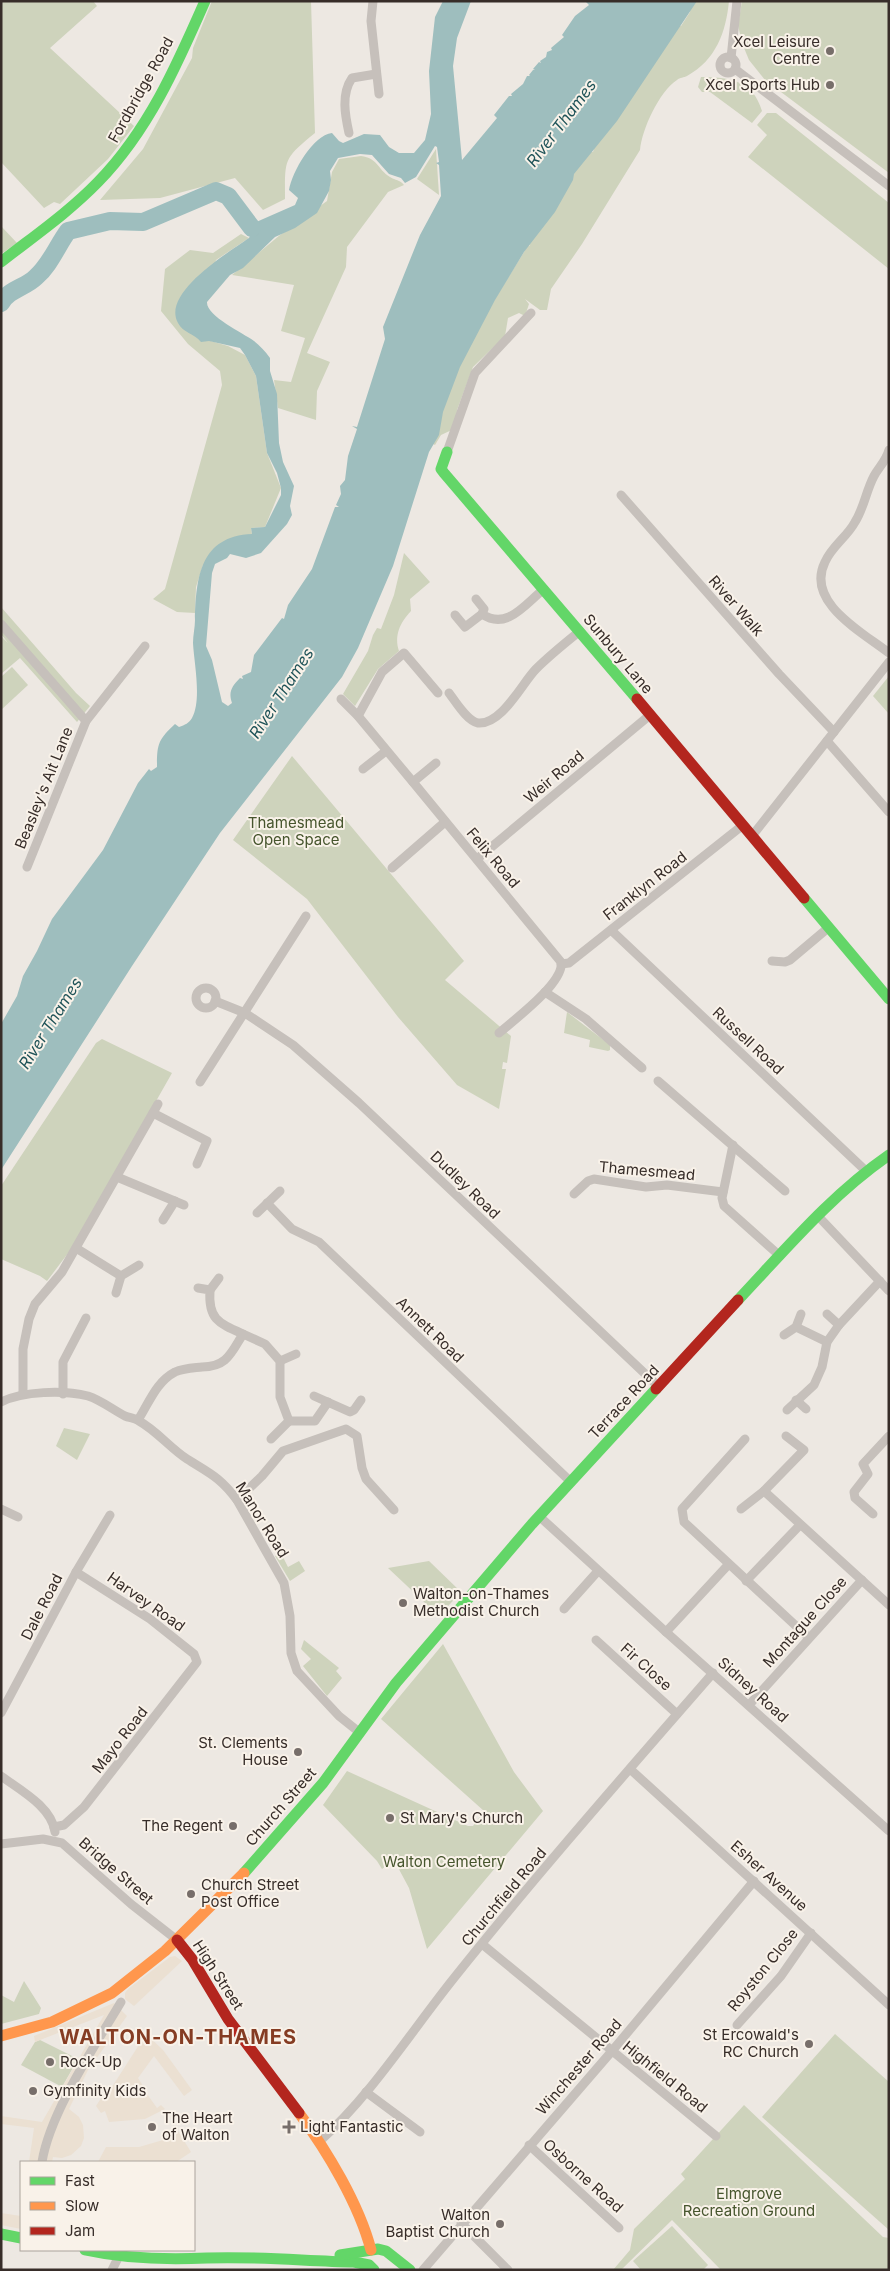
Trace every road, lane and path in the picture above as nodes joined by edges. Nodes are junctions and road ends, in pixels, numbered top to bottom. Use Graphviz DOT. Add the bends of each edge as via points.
graph roads {
  1 [pos="205,1"];
  2 [pos="373,1"];
  3 [pos="737,1"];
  4 [pos="731,58"];
  5 [pos="735,69"];
  6 [pos="376,74"];
  7 [pos="379,94"];
  8 [pos="348,132"];
  9 [pos="889,186"];
  10 [pos="1,262"];
  11 [pos="531,313"];
  12 [pos="889,450"];
  13 [pos="447,452"];
  14 [pos="621,495"];
  15 [pos="544,588"];
  16 [pos="476,599"];
  17 [pos="482,614"];
  18 [pos="455,615"];
  19 [pos="1,624"];
  20 [pos="580,631"];
  21 [pos="145,646"];
  22 [pos="889,653"];
  23 [pos="889,662"];
  24 [pos="438,693"];
  25 [pos="449,693"];
  26 [pos="341,700"];
  27 [pos="650,715"];
  28 [pos="358,716"];
  29 [pos="86,721"];
  30 [pos="834,732"];
  31 [pos="826,741"];
  32 [pos="386,751"];
  33 [pos="436,763"];
  34 [pos="364,769"];
  35 [pos="413,782"];
  36 [pos="889,812"];
  37 [pos="445,822"];
  38 [pos="744,825"];
  39 [pos="752,836"];
  40 [pos="476,859"];
  41 [pos="27,866"];
  42 [pos="392,868"];
  43 [pos="306,916"];
  44 [pos="828,928"];
  45 [pos="611,930"];
  46 [pos="772,961"];
  47 [pos="561,964"];
  48 [pos="545,992"];
  49 [pos="889,999"];
  50 [pos="215,1001"];
  51 [pos="245,1013"];
  52 [pos="499,1033"];
  53 [pos="642,1068"];
  54 [pos="658,1081"];
  55 [pos="200,1082"];
  56 [pos="158,1104"];
  57 [pos="153,1113"];
  58 [pos="733,1145"];
  59 [pos="889,1155"];
  60 [pos="197,1164"];
  61 [pos="866,1171"];
  62 [pos="117,1177"];
  63 [pos="280,1191"];
  64 [pos="785,1191"];
  65 [pos="723,1192"];
  66 [pos="574,1194"];
  67 [pos="267,1203"];
  68 [pos="257,1213"];
  69 [pos="817,1215"];
  70 [pos="163,1220"];
  71 [pos="76,1248"];
  72 [pos="780,1256"];
  73 [pos="139,1265"];
  74 [pos="122,1276"];
  75 [pos="219,1278"];
  76 [pos="880,1281"];
  77 [pos="198,1288"];
  78 [pos="210,1290"];
  79 [pos="889,1291"];
  80 [pos="116,1293"];
  81 [pos="801,1314"];
  82 [pos="827,1314"];
  83 [pos="86,1318"];
  84 [pos="839,1325"];
  85 [pos="796,1327"];
  86 [pos="243,1334"];
  87 [pos="784,1335"];
  88 [pos="827,1342"];
  89 [pos="296,1354"];
  90 [pos="280,1361"];
  91 [pos="658,1386"];
  92 [pos="23,1394"];
  93 [pos="63,1394"];
  94 [pos="314,1396"];
  95 [pos="361,1400"];
  96 [pos="796,1400"];
  97 [pos="1,1402"];
  98 [pos="328,1402"];
  99 [pos="806,1409"];
  100 [pos="787,1410"];
  101 [pos="138,1420"];
  102 [pos="289,1422"];
  103 [pos="786,1436"];
  104 [pos="889,1436"];
  105 [pos="745,1439"];
  106 [pos="270,1440"];
  107 [pos="571,1482"];
  108 [pos="764,1490"];
  109 [pos="237,1500"];
  110 [pos="1,1509"];
  111 [pos="741,1509"];
  112 [pos="394,1510"];
  113 [pos="873,1514"];
  114 [pos="110,1515"];
  115 [pos="18,1517"];
  116 [pos="540,1517"];
  117 [pos="800,1524"];
  118 [pos="728,1566"];
  119 [pos="598,1571"];
  120 [pos="76,1572"];
  121 [pos="862,1580"];
  122 [pos="746,1582"];
  123 [pos="889,1605"];
  124 [pos="564,1609"];
  125 [pos="666,1632"];
  126 [pos="809,1638"];
  127 [pos="596,1640"];
  128 [pos="197,1659"];
  129 [pos="714,1673"];
  130 [pos="396,1683"];
  131 [pos="749,1705"];
  132 [pos="1,1714"];
  133 [pos="677,1714"];
  134 [pos="359,1732"];
  135 [pos="630,1768"];
  136 [pos="1,1776"];
  137 [pos="54,1826"];
  138 [pos="889,1831"];
  139 [pos="54,1840"];
  140 [pos="1,1844"];
  141 [pos="754,1881"];
  142 [pos="811,1933"];
  143 [pos="177,1940"];
  144 [pos="482,1944"];
  145 [pos="121,2002"];
  146 [pos="889,2005"];
  147 [pos="736,2025"];
  148 [pos="1,2036"];
  149 [pos="612,2051"];
  150 [pos="366,2092"];
  151 [pos="420,2132"];
  152 [pos="716,2136"];
  153 [pos="320,2141"];
  154 [pos="528,2145"];
  155 [pos="42,2161"];
  156 [pos="461,2224"];
  157 [pos="365,2227"];
  158 [pos="619,2228"];
  159 [pos="1,2234"];
  160 [pos="20,2238"];
  161 [pos="371,2250"];
  162 [pos="103,2251"];
  163 [pos="168,2251"];
  164 [pos="386,2251"];
  165 [pos="121,2252"];
  166 [pos="207,2258"];
  167 [pos="301,2260"];
  168 [pos="406,2267"];
  169 [pos="112,2270"];
  170 [pos="377,2270"];
  171 [pos="423,2270"];
  172 [pos="508,2270"];
  1 -- 10 [label="main road, Fordbridge Road" via="166,82 130,145 88,192"];
  2 -- 6 [label="street" via="371,21"];
  3 -- 4 [label="street"];
  4 -- 5 [label="street" via="735,61"];
  4 -- 5 [label="street" via="723,59 720,67 726,73"];
  5 -- 9 [label="street"];
  6 -- 7 [label="street"];
  6 -- 8 [label="street" via="352,78 348,84 344,109"];
  11 -- 13 [label="street, Sunbury Lane" via="475,373"];
  12 -- 22 [label="street" via="874,476 856,521 830,552 821,575 821,587 834,610"];
  13 -- 15 [label="main road, Sunbury Lane" via="441,469"];
  14 -- 30 [label="street, River Walk"];
  15 -- 17 [label="street" via="508,618 495,621"];
  15 -- 20 [label="main road, Sunbury Lane"];
  16 -- 17 [label="street" via="484,609"];
  17 -- 18 [label="street" via="465,627"];
  19 -- 29 [label="street, Beasley's Ait Lane"];
  20 -- 25 [label="street" via="536,669 501,712 486,722 471,720"];
  20 -- 27 [label="main road, Sunbury Lane"];
  21 -- 29 [label="street, Beasley's Ait Lane"];
  23 -- 30 [label="street"];
  24 -- 28 [label="street" via="404,653 382,672"];
  26 -- 28 [label="street, Felix Road"];
  27 -- 38 [label="main road, Sunbury Lane"];
  27 -- 40 [label="street, Weir Road"];
  28 -- 32 [label="street, Felix Road"];
  29 -- 41 [label="street, Beasley's Ait Lane"];
  30 -- 31 [label="street"];
  31 -- 36 [label="street"];
  31 -- 39 [label="street"];
  32 -- 34 [label="street"];
  32 -- 35 [label="street, Felix Road"];
  33 -- 35 [label="street"];
  35 -- 37 [label="street, Felix Road"];
  37 -- 40 [label="street, Felix Road"];
  37 -- 42 [label="street"];
  38 -- 39 [label="main road, Sunbury Lane"];
  38 -- 45 [label="street, Franklyn Road"];
  39 -- 44 [label="main road, Sunbury Lane"];
  40 -- 47 [label="street, Felix Road"];
  43 -- 51 [label="street"];
  44 -- 46 [label="street" via="790,960"];
  44 -- 49 [label="main road, Sunbury Lane"];
  45 -- 47 [label="street, Franklyn Road" via="568,963"];
  45 -- 61 [label="street, Russell Road"];
  47 -- 48 [label="street" via="558,976"];
  48 -- 52 [label="street"];
  48 -- 53 [label="street" via="586,1020"];
  50 -- 51 [label="street, Dudley Road"];
  51 -- 55 [label="street"];
  51 -- 91 [label="street, Dudley Road" via="293,1045 359,1102"];
  54 -- 58 [label="street"];
  56 -- 57 [label="street"];
  57 -- 60 [label="street" via="208,1141"];
  57 -- 62 [label="street"];
  58 -- 64 [label="street"];
  58 -- 65 [label="street"];
  59 -- 61 [label="main road, Terrace Road"];
  61 -- 69 [label="main road, Terrace Road"];
  62 -- 70 [label="street" via="179,1203"];
  62 -- 71 [label="street"];
  63 -- 67 [label="street"];
  65 -- 66 [label="street, Thamesmead" via="667,1184 646,1187 594,1179"];
  65 -- 72 [label="street" via="723,1202 728,1210"];
  67 -- 68 [label="street"];
  67 -- 107 [label="street, Annett Road" via="292,1229 319,1242"];
  69 -- 72 [label="main road, Terrace Road"];
  69 -- 76 [label="street"];
  71 -- 74 [label="street"];
  71 -- 92 [label="street" via="62,1272 35,1304 29,1319 23,1357"];
  72 -- 91 [label="main road, Terrace Road"];
  73 -- 74 [label="street"];
  74 -- 80 [label="street"];
  75 -- 78 [label="street"];
  76 -- 79 [label="street"];
  76 -- 84 [label="street"];
  77 -- 78 [label="street"];
  78 -- 86 [label="street" via="213,1315"];
  81 -- 85 [label="street"];
  82 -- 84 [label="street"];
  83 -- 93 [label="street" via="63,1362"];
  84 -- 88 [label="street"];
  85 -- 87 [label="street"];
  85 -- 88 [label="street"];
  86 -- 90 [label="street" via="265,1344"];
  86 -- 101 [label="street" via="221,1364 183,1369 168,1377 156,1388"];
  88 -- 96 [label="street" via="814,1385"];
  89 -- 90 [label="street"];
  90 -- 102 [label="street" via="280,1397"];
  91 -- 107 [label="main road, Terrace Road"];
  92 -- 93 [label="street, Manor Road"];
  92 -- 97 [label="street, Manor Road"];
  93 -- 101 [label="street, Manor Road" via="89,1397"];
  94 -- 98 [label="street"];
  95 -- 98 [label="street" via="350,1412"];
  96 -- 99 [label="street"];
  96 -- 100 [label="street"];
  98 -- 102 [label="street" via="315,1421"];
  101 -- 109 [label="street, Manor Road" via="188,1459 214,1474"];
  102 -- 106 [label="street"];
  103 -- 108 [label="street" via="804,1450"];
  104 -- 113 [label="street" via="863,1464 868,1474 854,1492 855,1498"];
  105 -- 118 [label="street" via="682,1509 684,1522"];
  107 -- 116 [label="main road, Terrace Road"];
  108 -- 111 [label="street"];
  108 -- 117 [label="street"];
  109 -- 112 [label="street" via="283,1451 346,1430 357,1436 368,1484"];
  109 -- 134 [label="street, Manor Road" via="284,1583 290,1616 291,1653 297,1671 339,1716"];
  110 -- 115 [label="street"];
  114 -- 120 [label="street, Dale Road"];
  116 -- 119 [label="street, Sidney Road"];
  116 -- 130 [label="main road, Terrace Road"];
  117 -- 121 [label="street"];
  117 -- 122 [label="street"];
  118 -- 122 [label="street"];
  118 -- 125 [label="street"];
  119 -- 124 [label="street"];
  119 -- 125 [label="street, Sidney Road"];
  120 -- 128 [label="street, Harvey Road" via="150,1619"];
  120 -- 132 [label="street, Dale Road"];
  121 -- 123 [label="street"];
  121 -- 126 [label="street, Montague Close"];
  122 -- 126 [label="street"];
  125 -- 129 [label="street, Sidney Road"];
  126 -- 131 [label="street, Montague Close"];
  127 -- 133 [label="street, Fir Close"];
  128 -- 137 [label="street, Mayo Road" via="196,1665 84,1807 64,1825"];
  129 -- 131 [label="street, Sidney Road"];
  129 -- 133 [label="street, Churchfield Road"];
  130 -- 134 [label="main road, Church Street"];
  131 -- 138 [label="street, Sidney Road"];
  133 -- 135 [label="street, Churchfield Road"];
  134 -- 143 [label="main road, Church Street" via="330,1774 280,1832 235,1883"];
  135 -- 141 [label="street, Esher Avenue"];
  135 -- 144 [label="street, Churchfield Road"];
  136 -- 137 [label="street" via="43,1810"];
  137 -- 139 [label="street"];
  139 -- 140 [label="street, Bridge Street"];
  139 -- 143 [label="street, Bridge Street" via="72,1850 117,1893"];
  141 -- 142 [label="street, Esher Avenue"];
  141 -- 149 [label="street, Winchester Road"];
  142 -- 146 [label="street, Esher Avenue"];
  142 -- 147 [label="street, Royston Close" via="780,1976"];
  143 -- 148 [label="main road, Church Street" via="121,1987 100,2000 52,2022"];
  143 -- 153 [label="main road, High Street" via="228,2019"];
  144 -- 149 [label="street, Highfield Road"];
  144 -- 150 [label="street, Churchfield Road"];
  145 -- 155 [label="street" via="73,2084 44,2148"];
  149 -- 152 [label="street, Highfield Road"];
  149 -- 154 [label="street, Winchester Road"];
  150 -- 151 [label="street"];
  150 -- 153 [label="street, Churchfield Road"];
  153 -- 157 [label="main road, High Street"];
  154 -- 156 [label="street, Winchester Road"];
  154 -- 158 [label="street, Osborne Road"];
  156 -- 171 [label="street, Winchester Road"];
  156 -- 172 [label="street"];
  157 -- 161 [label="main road, High Street"];
  157 -- 164 [label="main road, High Street"];
  159 -- 160 [label="main road"];
  161 -- 164 [label="main road"];
  161 -- 167 [label="main road"];
  161 -- 170 [label="main road, High Street"];
  162 -- 165 [label="main road"];
  163 -- 166 [label="main road"];
  164 -- 168 [label="main road, High Street"];
  165 -- 166 [label="main road" via="192,2261"];
  165 -- 169 [label="street"];
  166 -- 167 [label="main road"];
  167 -- 170 [label="main road" via="360,2263"];
  168 -- 170 [label="main road, High Street" via="391,2263"];
}
